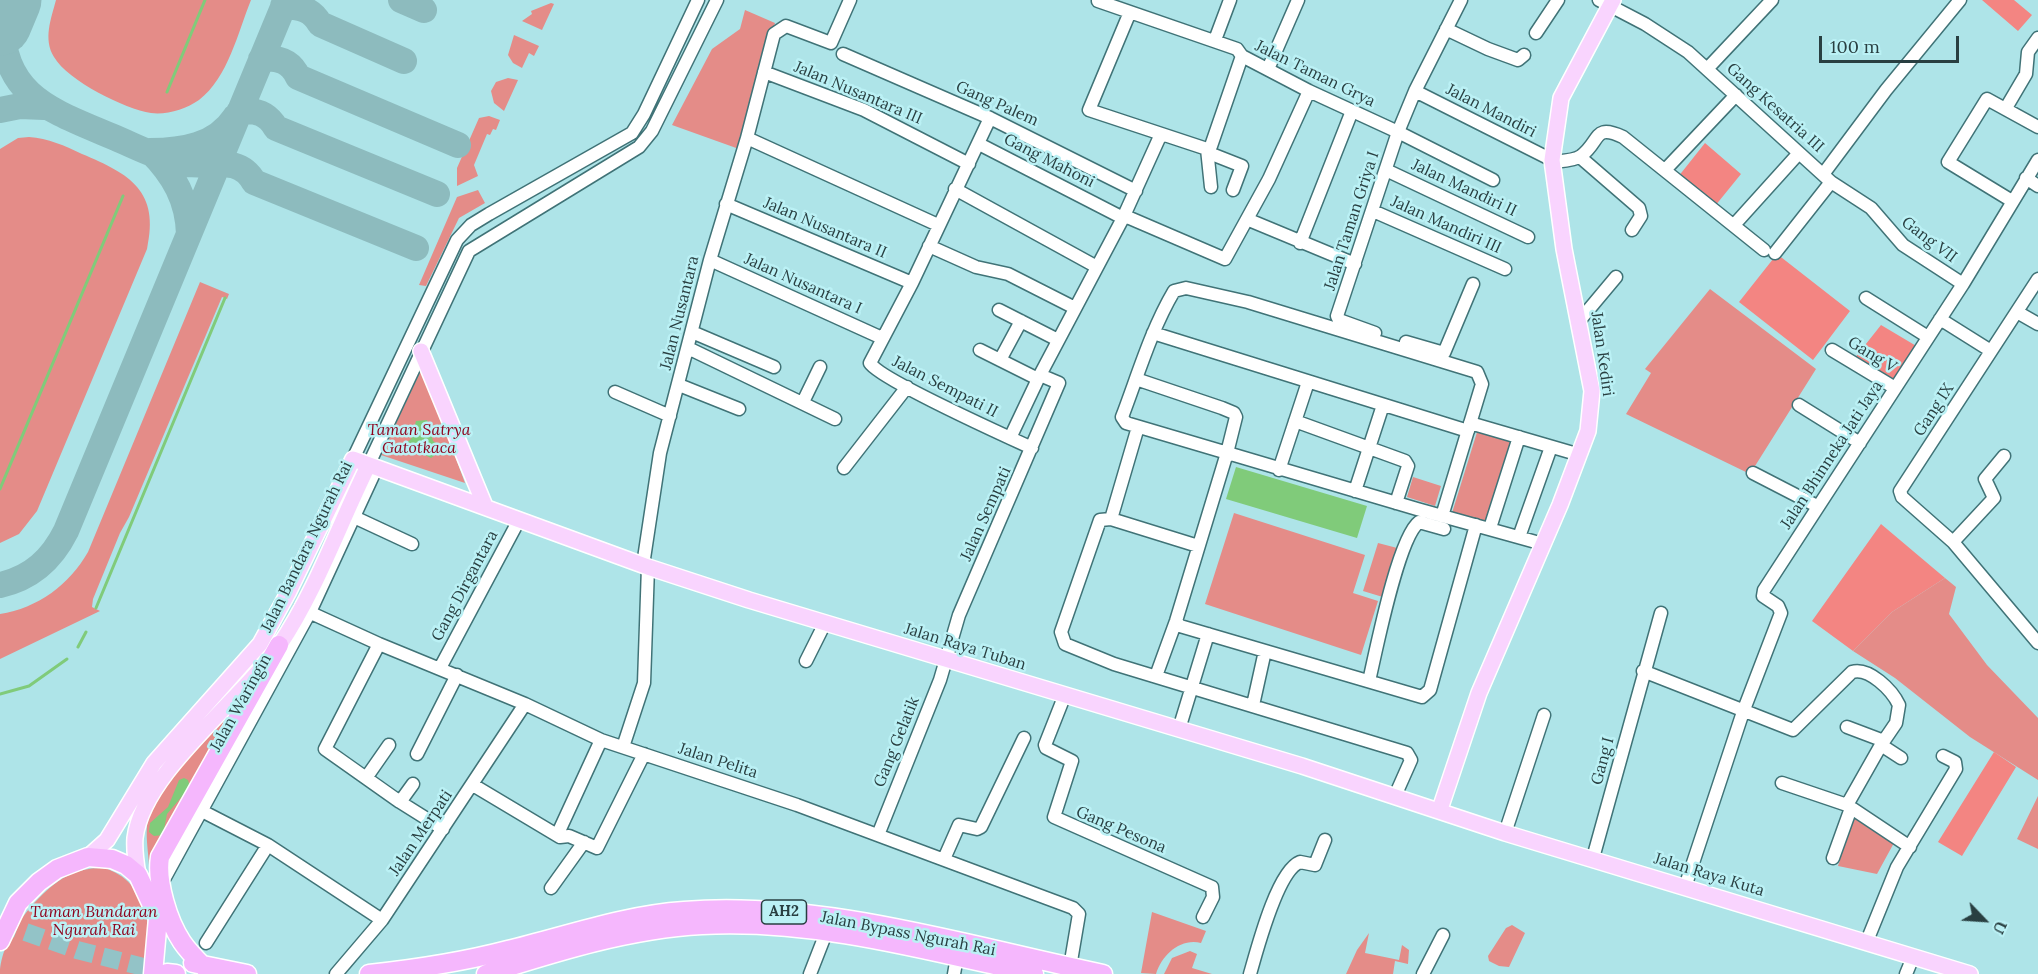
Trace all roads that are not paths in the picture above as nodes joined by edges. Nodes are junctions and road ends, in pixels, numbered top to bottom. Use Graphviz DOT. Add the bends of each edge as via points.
graph roads {
  1 [pos="698,0"];
  2 [pos="717,0"];
  3 [pos="850,0"];
  4 [pos="1230,0"];
  5 [pos="1298,0"];
  6 [pos="1461,0"];
  7 [pos="1558,0"];
  8 [pos="1772,0"];
  9 [pos="1960,0"];
  10 [pos="1098,1"];
  11 [pos="1607,2"];
  12 [pos="1130,12"];
  13 [pos="1446,29"];
  14 [pos="1536,33"];
  15 [pos="2038,38"];
  16 [pos="1215,40"];
  17 [pos="843,54"];
  18 [pos="1524,55"];
  19 [pos="1242,56"];
  20 [pos="670,57"];
  21 [pos="685,64"];
  22 [pos="1268,69"];
  23 [pos="1707,69"];
  24 [pos="764,72"];
  25 [pos="1415,91"];
  26 [pos="1309,92"];
  27 [pos="1736,95"];
  28 [pos="2006,108"];
  29 [pos="1352,111"];
  30 [pos="990,118"];
  31 [pos="2038,127"];
  32 [pos="1398,132"];
  33 [pos="1161,134"];
  34 [pos="747,138"];
  35 [pos="979,144"];
  36 [pos="1208,151"];
  37 [pos="1798,153"];
  38 [pos="1580,157"];
  39 [pos="2038,160"];
  40 [pos="1552,161"];
  41 [pos="969,164"];
  42 [pos="1386,170"];
  43 [pos="1665,170"];
  44 [pos="1827,178"];
  45 [pos="2026,178"];
  46 [pos="1492,180"];
  47 [pos="2038,186"];
  48 [pos="1211,187"];
  49 [pos="955,189"];
  50 [pos="1233,190"];
  51 [pos="1136,191"];
  52 [pos="516,200"];
  53 [pos="2012,201"];
  54 [pos="726,204"];
  55 [pos="1373,211"];
  56 [pos="525,216"];
  57 [pos="1124,217"];
  58 [pos="1249,220"];
  59 [pos="938,225"];
  60 [pos="1734,225"];
  61 [pos="1632,230"];
  62 [pos="1528,237"];
  63 [pos="1300,243"];
  64 [pos="929,246"];
  65 [pos="710,260"];
  66 [pos="1355,264"];
  67 [pos="1097,267"];
  68 [pos="1505,269"];
  69 [pos="1616,276"];
  70 [pos="2038,279"];
  71 [pos="912,283"];
  72 [pos="1473,284"];
  73 [pos="1963,284"];
  74 [pos="1866,298"];
  75 [pos="1075,308"];
  76 [pos="999,310"];
  77 [pos="2017,312"];
  78 [pos="1940,319"];
  79 [pos="1580,320"];
  80 [pos="1021,321"];
  81 [pos="2038,324"];
  82 [pos="1350,330"];
  83 [pos="692,332"];
  84 [pos="1154,333"];
  85 [pos="1928,337"];
  86 [pos="882,338"];
  87 [pos="1059,340"];
  88 [pos="688,348"];
  89 [pos="980,350"];
  90 [pos="1832,350"];
  91 [pos="421,351"];
  92 [pos="1991,351"];
  93 [pos="1000,360"];
  94 [pos="774,367"];
  95 [pos="820,367"];
  96 [pos="1039,377"];
  97 [pos="1136,379"];
  98 [pos="1308,382"];
  99 [pos="678,385"];
  100 [pos="907,387"];
  101 [pos="1895,388"];
  102 [pos="615,392"];
  103 [pos="803,402"];
  104 [pos="1383,405"];
  105 [pos="1799,405"];
  106 [pos="739,409"];
  107 [pos="670,416"];
  108 [pos="835,419"];
  109 [pos="1295,421"];
  110 [pos="1138,427"];
  111 [pos="1469,427"];
  112 [pos="1519,437"];
  113 [pos="1010,438"];
  114 [pos="1860,443"];
  115 [pos="1551,447"];
  116 [pos="1032,448"];
  117 [pos="1369,448"];
  118 [pos="1227,453"];
  119 [pos="1580,455"];
  120 [pos="2004,456"];
  121 [pos="353,459"];
  122 [pos="372,467"];
  123 [pos="844,468"];
  124 [pos="1279,470"];
  125 [pos="1753,473"];
  126 [pos="1355,491"];
  127 [pos="1396,503"];
  128 [pos="485,506"];
  129 [pos="1817,506"];
  130 [pos="1442,516"];
  131 [pos="354,517"];
  132 [pos="1111,519"];
  133 [pos="519,520"];
  134 [pos="1476,525"];
  135 [pos="1490,528"];
  136 [pos="1444,529"];
  137 [pos="1519,537"];
  138 [pos="1953,542"];
  139 [pos="412,544"];
  140 [pos="1543,544"];
  141 [pos="1198,546"];
  142 [pos="645,566"];
  143 [pos="305,610"];
  144 [pos="1660,613"];
  145 [pos="1176,621"];
  146 [pos="825,623"];
  147 [pos="1208,634"];
  148 [pos="2038,643"];
  149 [pos="379,644"];
  150 [pos="279,645"];
  151 [pos="1265,651"];
  152 [pos="946,660"];
  153 [pos="806,661"];
  154 [pos="440,668"];
  155 [pos="1643,671"];
  156 [pos="457,675"];
  157 [pos="1156,676"];
  158 [pos="268,678"];
  159 [pos="1369,681"];
  160 [pos="1192,687"];
  161 [pos="1064,697"];
  162 [pos="525,704"];
  163 [pos="1253,705"];
  164 [pos="1743,712"];
  165 [pos="1544,716"];
  166 [pos="1847,727"];
  167 [pos="1179,729"];
  168 [pos="1024,738"];
  169 [pos="601,740"];
  170 [pos="1882,743"];
  171 [pos="389,745"];
  172 [pos="623,747"];
  173 [pos="417,754"];
  174 [pos="644,754"];
  175 [pos="1943,756"];
  176 [pos="1901,758"];
  177 [pos="366,778"];
  178 [pos="1782,783"];
  179 [pos="413,784"];
  180 [pos="473,785"];
  181 [pos="1395,796"];
  182 [pos="400,802"];
  183 [pos="1849,807"];
  184 [pos="1440,809"];
  185 [pos="200,810"];
  186 [pos="444,829"];
  187 [pos="560,829"];
  188 [pos="1505,832"];
  189 [pos="878,835"];
  190 [pos="1325,840"];
  191 [pos="584,842"];
  192 [pos="268,845"];
  193 [pos="1910,847"];
  194 [pos="88,857"];
  195 [pos="1593,858"];
  196 [pos="1833,858"];
  197 [pos="944,859"];
  198 [pos="138,875"];
  199 [pos="162,885"];
  200 [pos="1685,887"];
  201 [pos="551,888"];
  202 [pos="18,903"];
  203 [pos="0,906"];
  204 [pos="1203,917"];
  205 [pos="158,918"];
  206 [pos="382,920"];
  207 [pos="826,933"];
  208 [pos="1443,935"];
  209 [pos="0,941"];
  210 [pos="1867,941"];
  211 [pos="206,943"];
  212 [pos="1913,957"];
  213 [pos="464,961"];
  214 [pos="956,965"];
  215 [pos="204,967"];
  216 [pos="1070,967"];
  217 [pos="523,968"];
  218 [pos="165,974"];
  219 [pos="247,974"];
  220 [pos="336,974"];
  221 [pos="369,974"];
  222 [pos="426,974"];
  223 [pos="486,974"];
  224 [pos="810,974"];
  225 [pos="1034,974"];
  226 [pos="1103,974"];
  227 [pos="1250,974"];
  228 [pos="1423,974"];
  229 [pos="1906,974"];
  230 [pos="1970,974"];
  1 -- 20 [label="street, Jalan Bandara Ngurah Rai"];
  2 -- 21 [label="street, Jalan Bandara Ngurah Rai"];
  3 -- 24 [label="street, Jalan Nusantara" via="831,43 788,26 776,31"];
  4 -- 16 [label="street"];
  5 -- 22 [label="street"];
  6 -- 13 [label="street, Jalan Taman Griya I"];
  7 -- 14 [label="street"];
  8 -- 23 [label="street"];
  9 -- 44 [label="street, Gang Kesatria III" via="1886,90"];
  10 -- 12 [label="street"];
  11 -- 23 [label="street, Gang Kesatria III" via="1679,45"];
  11 -- 40 [label="main road, Jalan Kediri" via="1562,98"];
  12 -- 16 [label="street"];
  12 -- 33 [label="street" via="1089,109"];
  13 -- 18 [label="street" via="1518,60"];
  13 -- 25 [label="street, Jalan Taman Griya I"];
  15 -- 28 [label="street" via="2028,52 2026,74"];
  16 -- 19 [label="street" via="1239,50"];
  17 -- 30 [label="street, Gang Palem"];
  19 -- 22 [label="street, Jalan Taman Grya"];
  19 -- 36 [label="street, Jalan Taman Grya"];
  20 -- 21 [label="street"];
  20 -- 52 [label="street, Jalan Bandara Ngurah Rai" via="632,133"];
  21 -- 56 [label="street, Jalan Bandara Ngurah Rai" via="652,131 639,147"];
  22 -- 26 [label="street, Jalan Taman Grya"];
  23 -- 27 [label="street, Gang Kesatria III"];
  24 -- 34 [label="street, Jalan Nusantara"];
  24 -- 41 [label="street, Jalan Nusantara III" via="864,110"];
  25 -- 32 [label="street, Jalan Taman Griya I"];
  25 -- 40 [label="street, Jalan Mandiri"];
  26 -- 29 [label="street, Jalan Taman Grya"];
  26 -- 58 [label="street"];
  27 -- 37 [label="street, Gang Kesatria III"];
  27 -- 43 [label="street"];
  28 -- 31 [label="street"];
  28 -- 53 [label="street" via="1990,100 1983,102 1948,162"];
  29 -- 32 [label="street, Jalan Taman Grya"];
  29 -- 63 [label="street"];
  30 -- 35 [label="street"];
  30 -- 51 [label="street, Gang Palem"];
  32 -- 42 [label="street, Jalan Taman Griya I"];
  32 -- 46 [label="street, Jalan Taman Grya"];
  33 -- 36 [label="street"];
  33 -- 51 [label="street"];
  34 -- 54 [label="street, Jalan Nusantara"];
  34 -- 59 [label="street"];
  35 -- 41 [label="street, Gang Mahoni"];
  35 -- 57 [label="street, Gang Mahoni"];
  36 -- 48 [label="street"];
  36 -- 50 [label="street" via="1242,166"];
  37 -- 44 [label="street, Gang Kesatria III"];
  37 -- 60 [label="street"];
  38 -- 40 [label="street"];
  38 -- 43 [label="street" via="1606,130 1623,137"];
  38 -- 61 [label="street" via="1639,208 1641,216"];
  39 -- 45 [label="street, Jalan Bhinneka Jati Jaya"];
  40 -- 79 [label="main road, Jalan Kediri"];
  41 -- 49 [label="street, Gang Mahoni"];
  42 -- 55 [label="street, Jalan Taman Griya I"];
  42 -- 62 [label="street, Jalan Mandiri II"];
  43 -- 60 [label="street"];
  44 -- 60 [label="street" via="1770,251"];
  44 -- 73 [label="street, Gang VII" via="1871,208 1902,244"];
  45 -- 47 [label="street"];
  45 -- 53 [label="street, Jalan Bhinneka Jati Jaya"];
  49 -- 59 [label="street, Gang Mahoni"];
  49 -- 67 [label="street"];
  51 -- 57 [label="street"];
  52 -- 56 [label="street"];
  52 -- 121 [label="street, Jalan Bandara Ngurah Rai" via="471,225 457,240"];
  53 -- 73 [label="street, Jalan Bhinneka Jati Jaya"];
  54 -- 65 [label="street, Jalan Nusantara"];
  54 -- 71 [label="street, Jalan Nusantara II"];
  55 -- 66 [label="street, Jalan Taman Griya I"];
  55 -- 68 [label="street, Jalan Mandiri III"];
  56 -- 91 [label="street, Jalan Bandara Ngurah Rai" via="469,251"];
  57 -- 58 [label="street, Gang Mahoni" via="1224,260"];
  57 -- 67 [label="street"];
  58 -- 63 [label="street"];
  59 -- 64 [label="street, Gang Mahoni"];
  63 -- 66 [label="street"];
  64 -- 71 [label="street, Gang Mahoni"];
  64 -- 75 [label="street" via="976,267 1008,273"];
  65 -- 83 [label="street, Jalan Nusantara"];
  65 -- 86 [label="street, Jalan Nusantara I"];
  66 -- 82 [label="street, Jalan Taman Griya I" via="1337,316"];
  67 -- 75 [label="street"];
  69 -- 79 [label="street"];
  70 -- 77 [label="street, Gang IX"];
  71 -- 86 [label="street, Gang Mahoni"];
  72 -- 82 [label="street" via="1444,353"];
  73 -- 78 [label="street, Jalan Bhinneka Jati Jaya"];
  74 -- 85 [label="street"];
  75 -- 87 [label="street"];
  76 -- 80 [label="street"];
  77 -- 81 [label="street"];
  77 -- 92 [label="street, Gang IX"];
  78 -- 85 [label="street, Jalan Bhinneka Jati Jaya"];
  78 -- 92 [label="street"];
  79 -- 119 [label="main road, Jalan Kediri" via="1592,409"];
  80 -- 87 [label="street"];
  80 -- 93 [label="street"];
  82 -- 84 [label="street" via="1186,288 1174,291"];
  82 -- 111 [label="street" via="1477,372 1482,384"];
  83 -- 88 [label="street, Jalan Nusantara"];
  83 -- 94 [label="street"];
  84 -- 97 [label="street"];
  84 -- 98 [label="street"];
  85 -- 101 [label="street, Jalan Bhinneka Jati Jaya"];
  86 -- 100 [label="street, Jalan Sempati II" via="871,364"];
  87 -- 96 [label="street"];
  88 -- 99 [label="street, Jalan Nusantara"];
  88 -- 103 [label="street"];
  89 -- 93 [label="street"];
  90 -- 101 [label="street, Gang V"];
  91 -- 122 [label="street, Jalan Bandara Ngurah Rai"];
  91 -- 128 [label="main road"];
  92 -- 138 [label="street, Gang IX" via="1900,491"];
  93 -- 96 [label="street"];
  95 -- 103 [label="street"];
  96 -- 113 [label="street"];
  96 -- 116 [label="street, Jalan Sempati" via="1059,383"];
  97 -- 110 [label="street" via="1122,417"];
  97 -- 118 [label="street" via="1234,413 1235,427"];
  98 -- 104 [label="street"];
  98 -- 109 [label="street"];
  99 -- 106 [label="street"];
  99 -- 107 [label="street, Jalan Nusantara"];
  100 -- 113 [label="street, Jalan Sempati II"];
  100 -- 123 [label="street"];
  101 -- 114 [label="street, Jalan Bhinneka Jati Jaya"];
  102 -- 107 [label="street"];
  103 -- 108 [label="street"];
  104 -- 111 [label="street"];
  104 -- 117 [label="street"];
  105 -- 114 [label="street"];
  107 -- 142 [label="street, Jalan Nusantara" via="652,492"];
  109 -- 117 [label="street"];
  109 -- 124 [label="street"];
  110 -- 118 [label="street"];
  110 -- 132 [label="street"];
  111 -- 112 [label="street"];
  111 -- 130 [label="street"];
  112 -- 115 [label="street"];
  112 -- 135 [label="street"];
  113 -- 116 [label="street, Jalan Sempati II"];
  114 -- 129 [label="street, Jalan Bhinneka Jati Jaya"];
  115 -- 119 [label="street"];
  115 -- 137 [label="street"];
  116 -- 152 [label="street, Jalan Sempati" via="959,615"];
  117 -- 126 [label="street"];
  117 -- 127 [label="street" via="1407,463"];
  118 -- 124 [label="street"];
  118 -- 141 [label="street"];
  119 -- 140 [label="main road, Jalan Kediri"];
  120 -- 138 [label="street" via="1985,479 1994,498"];
  121 -- 122 [label="main road, Jalan Raya Tuban"];
  121 -- 194 [label="main road, Jalan Bandara Ngurah Rai" via="260,644 154,763 107,840"];
  122 -- 128 [label="main road, Jalan Raya Tuban"];
  122 -- 131 [label="street, Jalan Waringin"];
  122 -- 143 [label="main road, Jalan Bandara Ngurah Rai"];
  124 -- 126 [label="street"];
  125 -- 129 [label="street"];
  126 -- 127 [label="street"];
  127 -- 130 [label="street"];
  128 -- 133 [label="main road, Jalan Raya Tuban"];
  129 -- 164 [label="street, Jalan Bhinneka Jati Jaya" via="1764,590 1763,596 1778,606 1781,613"];
  130 -- 134 [label="street"];
  131 -- 139 [label="street"];
  131 -- 143 [label="street, Jalan Waringin"];
  132 -- 141 [label="street"];
  132 -- 157 [label="street" via="1096,524 1061,632 1062,640 1069,648"];
  133 -- 142 [label="main road, Jalan Raya Tuban"];
  133 -- 154 [label="street, Gang Dirgantara"];
  134 -- 135 [label="street"];
  134 -- 159 [label="street" via="1430,690 1422,696"];
  135 -- 137 [label="street"];
  136 -- 159 [label="street" via="1419,522 1410,532"];
  137 -- 140 [label="street"];
  138 -- 148 [label="street"];
  140 -- 184 [label="main road, Jalan Kediri" via="1479,693"];
  141 -- 145 [label="street"];
  142 -- 146 [label="main road, Jalan Raya Tuban"];
  142 -- 172 [label="street, Jalan Nusantara" via="644,682"];
  143 -- 149 [label="street, Jalan Pelita"];
  143 -- 150 [label="main road, Jalan Bandara Ngurah Rai"];
  143 -- 158 [label="street, Jalan Waringin"];
  144 -- 155 [label="street, Gang I"];
  145 -- 147 [label="street" via="1180,626"];
  145 -- 157 [label="street"];
  146 -- 152 [label="main road, Jalan Raya Tuban"];
  146 -- 153 [label="street"];
  147 -- 151 [label="street"];
  147 -- 160 [label="street"];
  149 -- 154 [label="street, Jalan Pelita"];
  149 -- 177 [label="street" via="326,746 328,752"];
  150 -- 158 [label="highway"];
  150 -- 198 [label="main road, Jalan Bandara Ngurah Rai" via="173,765 144,807 135,839"];
  151 -- 159 [label="street"];
  151 -- 163 [label="street"];
  152 -- 161 [label="main road, Jalan Raya Tuban"];
  152 -- 189 [label="street, Gang Gelatik"];
  154 -- 156 [label="street, Jalan Pelita"];
  155 -- 164 [label="street"];
  155 -- 195 [label="street, Gang I"];
  156 -- 162 [label="street, Jalan Pelita"];
  156 -- 173 [label="street"];
  157 -- 160 [label="street"];
  158 -- 185 [label="street, Jalan Waringin"];
  158 -- 199 [label="highway" via="160,857"];
  160 -- 163 [label="street"];
  160 -- 167 [label="street"];
  161 -- 167 [label="main road, Jalan Raya Tuban"];
  161 -- 204 [label="street, Gang Pesona" via="1045,745 1072,761 1054,817 1212,887 1213,897"];
  162 -- 169 [label="street, Jalan Pelita"];
  162 -- 180 [label="street, Jalan Merpati"];
  163 -- 181 [label="street" via="1407,753 1411,760"];
  164 -- 170 [label="street" via="1794,729 1851,672 1861,671 1884,686 1899,705 1899,718"];
  164 -- 200 [label="street"];
  165 -- 188 [label="street"];
  166 -- 170 [label="street"];
  167 -- 181 [label="main road, Jalan Raya Tuban"];
  168 -- 197 [label="street" via="981,827 960,824"];
  169 -- 172 [label="street, Jalan Pelita"];
  169 -- 187 [label="street"];
  170 -- 176 [label="street"];
  170 -- 183 [label="street"];
  171 -- 177 [label="street"];
  172 -- 174 [label="street, Jalan Pelita"];
  174 -- 189 [label="street, Jalan Pelita"];
  174 -- 191 [label="street" via="598,847"];
  175 -- 193 [label="street" via="1955,762 1956,769"];
  177 -- 182 [label="street"];
  178 -- 183 [label="street"];
  179 -- 182 [label="street"];
  180 -- 186 [label="street, Jalan Merpati"];
  180 -- 191 [label="street" via="538,826 560,837"];
  181 -- 184 [label="main road, Jalan Raya Tuban"];
  182 -- 186 [label="street"];
  183 -- 193 [label="street"];
  183 -- 196 [label="street"];
  184 -- 188 [label="main road, Jalan Raya Kuta"];
  185 -- 192 [label="street"];
  185 -- 199 [label="street, Jalan Waringin"];
  186 -- 206 [label="street, Jalan Merpati"];
  188 -- 195 [label="main road, Jalan Raya Kuta"];
  189 -- 197 [label="street, Jalan Pelita"];
  190 -- 227 [label="street" via="1315,865 1300,862 1290,868 1262,926"];
  191 -- 201 [label="street"];
  192 -- 206 [label="street"];
  192 -- 211 [label="street"];
  193 -- 210 [label="street" via="1893,876"];
  194 -- 198 [label="highway" via="112,859"];
  194 -- 202 [label="highway" via="57,869"];
  195 -- 200 [label="main road, Jalan Raya Kuta"];
  197 -- 216 [label="street, Jalan Pelita" via="1077,911"];
  198 -- 205 [label="highway"];
  199 -- 215 [label="highway" via="181,941"];
  200 -- 210 [label="main road, Jalan Raya Kuta"];
  202 -- 203 [label="highway"];
  202 -- 209 [label="highway"];
  205 -- 215 [label="highway" via="179,955"];
  205 -- 218 [label="highway"];
  206 -- 220 [label="street, Jalan Merpati"];
  207 -- 214 [label="highway, Jalan Bypass Ngurah Rai / AH2"];
  207 -- 217 [label="highway, Jalan Bypass Ngurah Rai / AH2" via="759,924 682,927 610,939"];
  207 -- 224 [label="street"];
  208 -- 228 [label="street"];
  210 -- 212 [label="main road, Jalan Raya Kuta"];
  212 -- 229 [label="street"];
  212 -- 230 [label="main road, Jalan Raya Kuta"];
  213 -- 216 [label="highway, Jalan Bypass Ngurah Rai / AH2" via="632,919 711,909 820,916"];
  213 -- 221 [label="highway"];
  213 -- 222 [label="highway, AH2"];
  214 -- 225 [label="highway, Jalan Bypass Ngurah Rai / AH2"];
  215 -- 219 [label="highway"];
  216 -- 226 [label="highway, Jalan Bypass Ngurah Rai / AH2"];
  217 -- 223 [label="highway, Jalan Bypass Ngurah Rai / AH2"];
}
